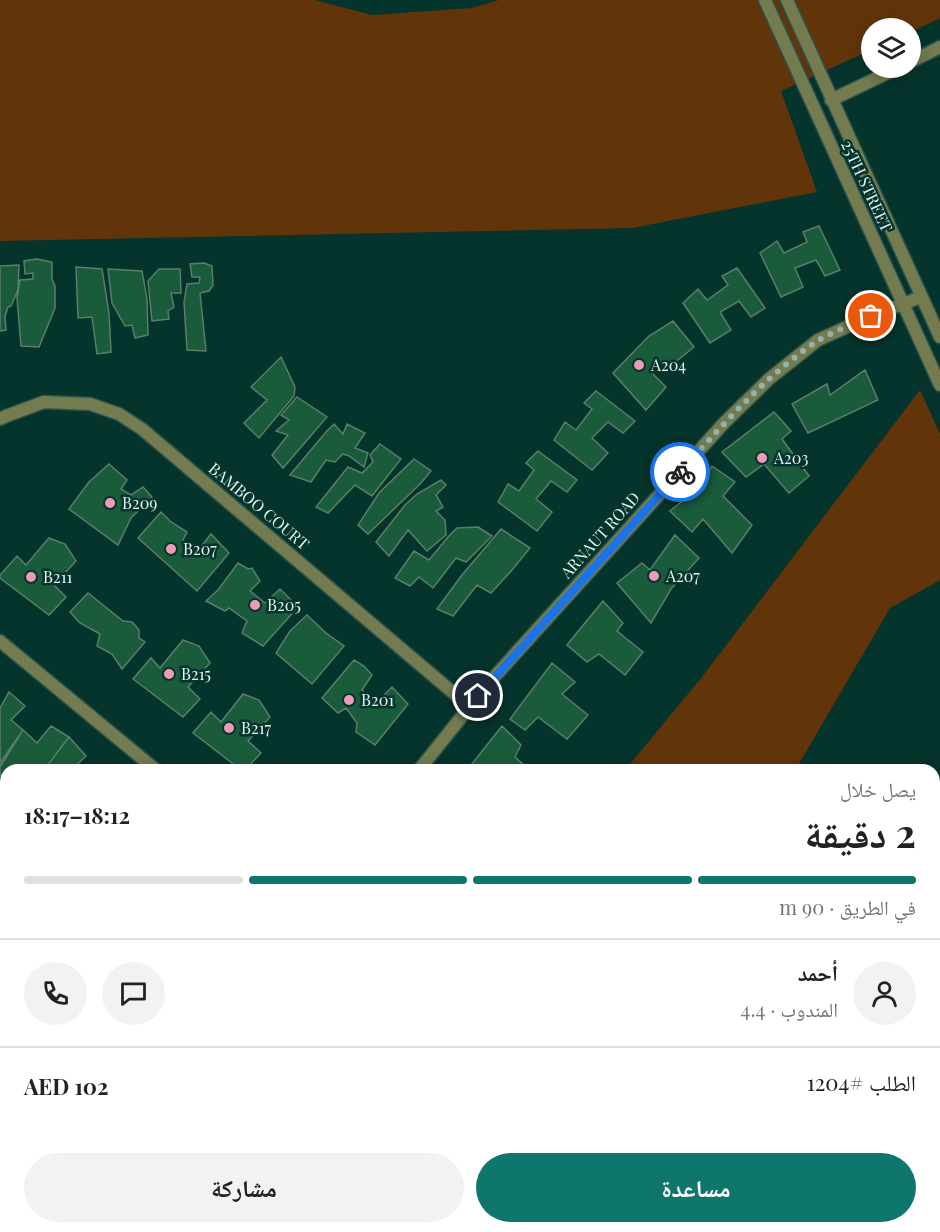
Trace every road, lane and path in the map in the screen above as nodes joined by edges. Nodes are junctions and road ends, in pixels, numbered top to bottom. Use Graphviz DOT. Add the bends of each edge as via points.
graph roads {
  1 [pos="765,0"];
  2 [pos="787,0"];
  3 [pos="940,47"];
  4 [pos="921,56"];
  5 [pos="877,78"];
  6 [pos="831,100"];
  7 [pos="921,297"];
  8 [pos="903,304"];
  9 [pos="940,338"];
  10 [pos="940,385"];
  11 [pos="0,420"];
  12 [pos="0,641"];
  13 [pos="470,707"];
  14 [pos="149,764"];
  15 [pos="424,764"];
  1 -- 8 [label="street, 25TH STREET"];
  2 -- 6 [label="street, 25TH STREET"];
  3 -- 4 [label="street"];
  5 -- 6 [label="street"];
  6 -- 7 [label="street, 25TH STREET"];
  7 -- 8 [label="street, ARNAUT ROAD"];
  7 -- 9 [label="street, 25TH STREET"];
  8 -- 10 [label="street, 25TH STREET"];
  8 -- 13 [label="street, ARNAUT ROAD" via="818,340 769,379 724,423"];
  11 -- 13 [label="street, BAMBOO COURT" via="44,402 90,404 118,414 142,429"];
  12 -- 14 [label="street"];
  13 -- 15 [label="street, ARNAUT ROAD"];
}
